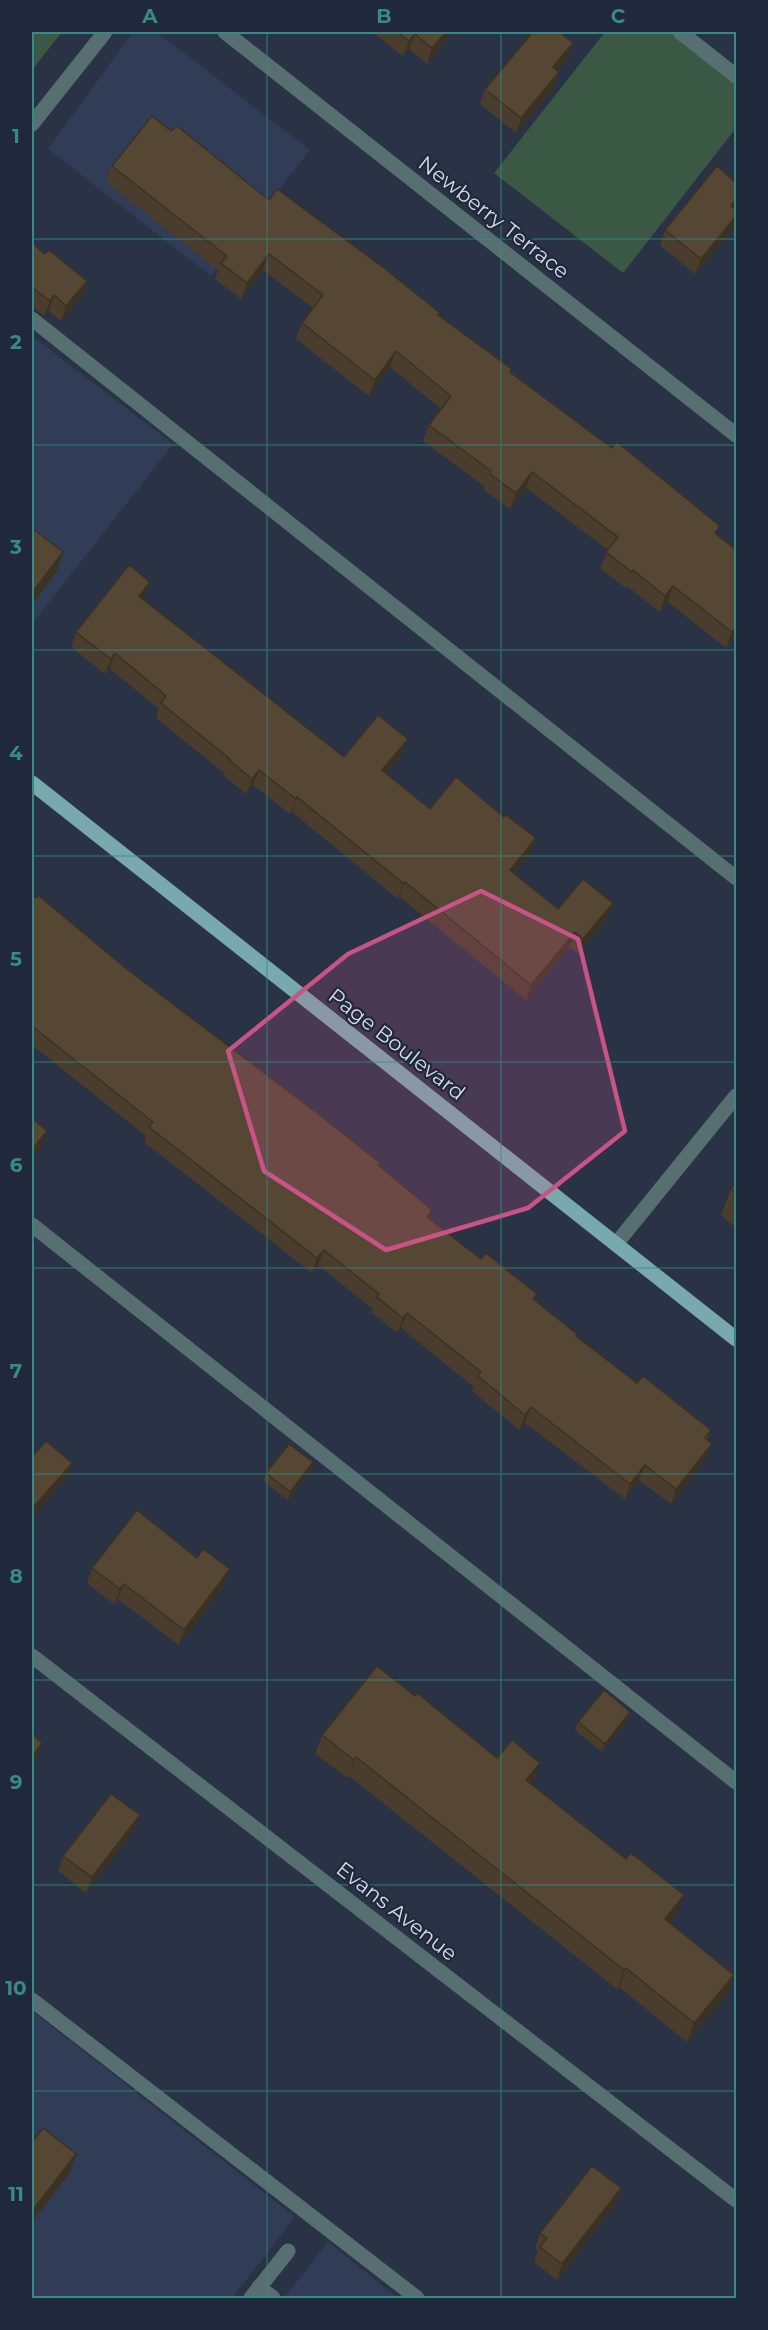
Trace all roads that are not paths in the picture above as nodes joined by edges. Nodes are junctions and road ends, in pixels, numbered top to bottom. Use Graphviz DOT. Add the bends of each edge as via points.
graph roads {
  1 [pos="105,32"];
  2 [pos="225,32"];
  3 [pos="680,32"];
  4 [pos="736,76"];
  5 [pos="32,124"];
  6 [pos="32,319"];
  7 [pos="736,435"];
  8 [pos="32,783"];
  9 [pos="736,878"];
  10 [pos="736,1096"];
  11 [pos="32,1225"];
  12 [pos="616,1244"];
  13 [pos="736,1339"];
  14 [pos="32,1656"];
  15 [pos="736,1782"];
  16 [pos="32,2000"];
  17 [pos="736,2200"];
  18 [pos="288,2251"];
  19 [pos="255,2293"];
  20 [pos="273,2298"];
  21 [pos="417,2298"];
  1 -- 5 [label="street"];
  2 -- 7 [label="street, Newberry Terrace"];
  3 -- 4 [label="street"];
  6 -- 9 [label="street"];
  8 -- 12 [label="main road, Page Boulevard"];
  10 -- 12 [label="street"];
  11 -- 15 [label="street"];
  12 -- 13 [label="main road, Page Boulevard"];
  14 -- 17 [label="street, Evans Avenue"];
  16 -- 21 [label="street"];
  18 -- 19 [label="street"];
  19 -- 20 [label="street"];
}
